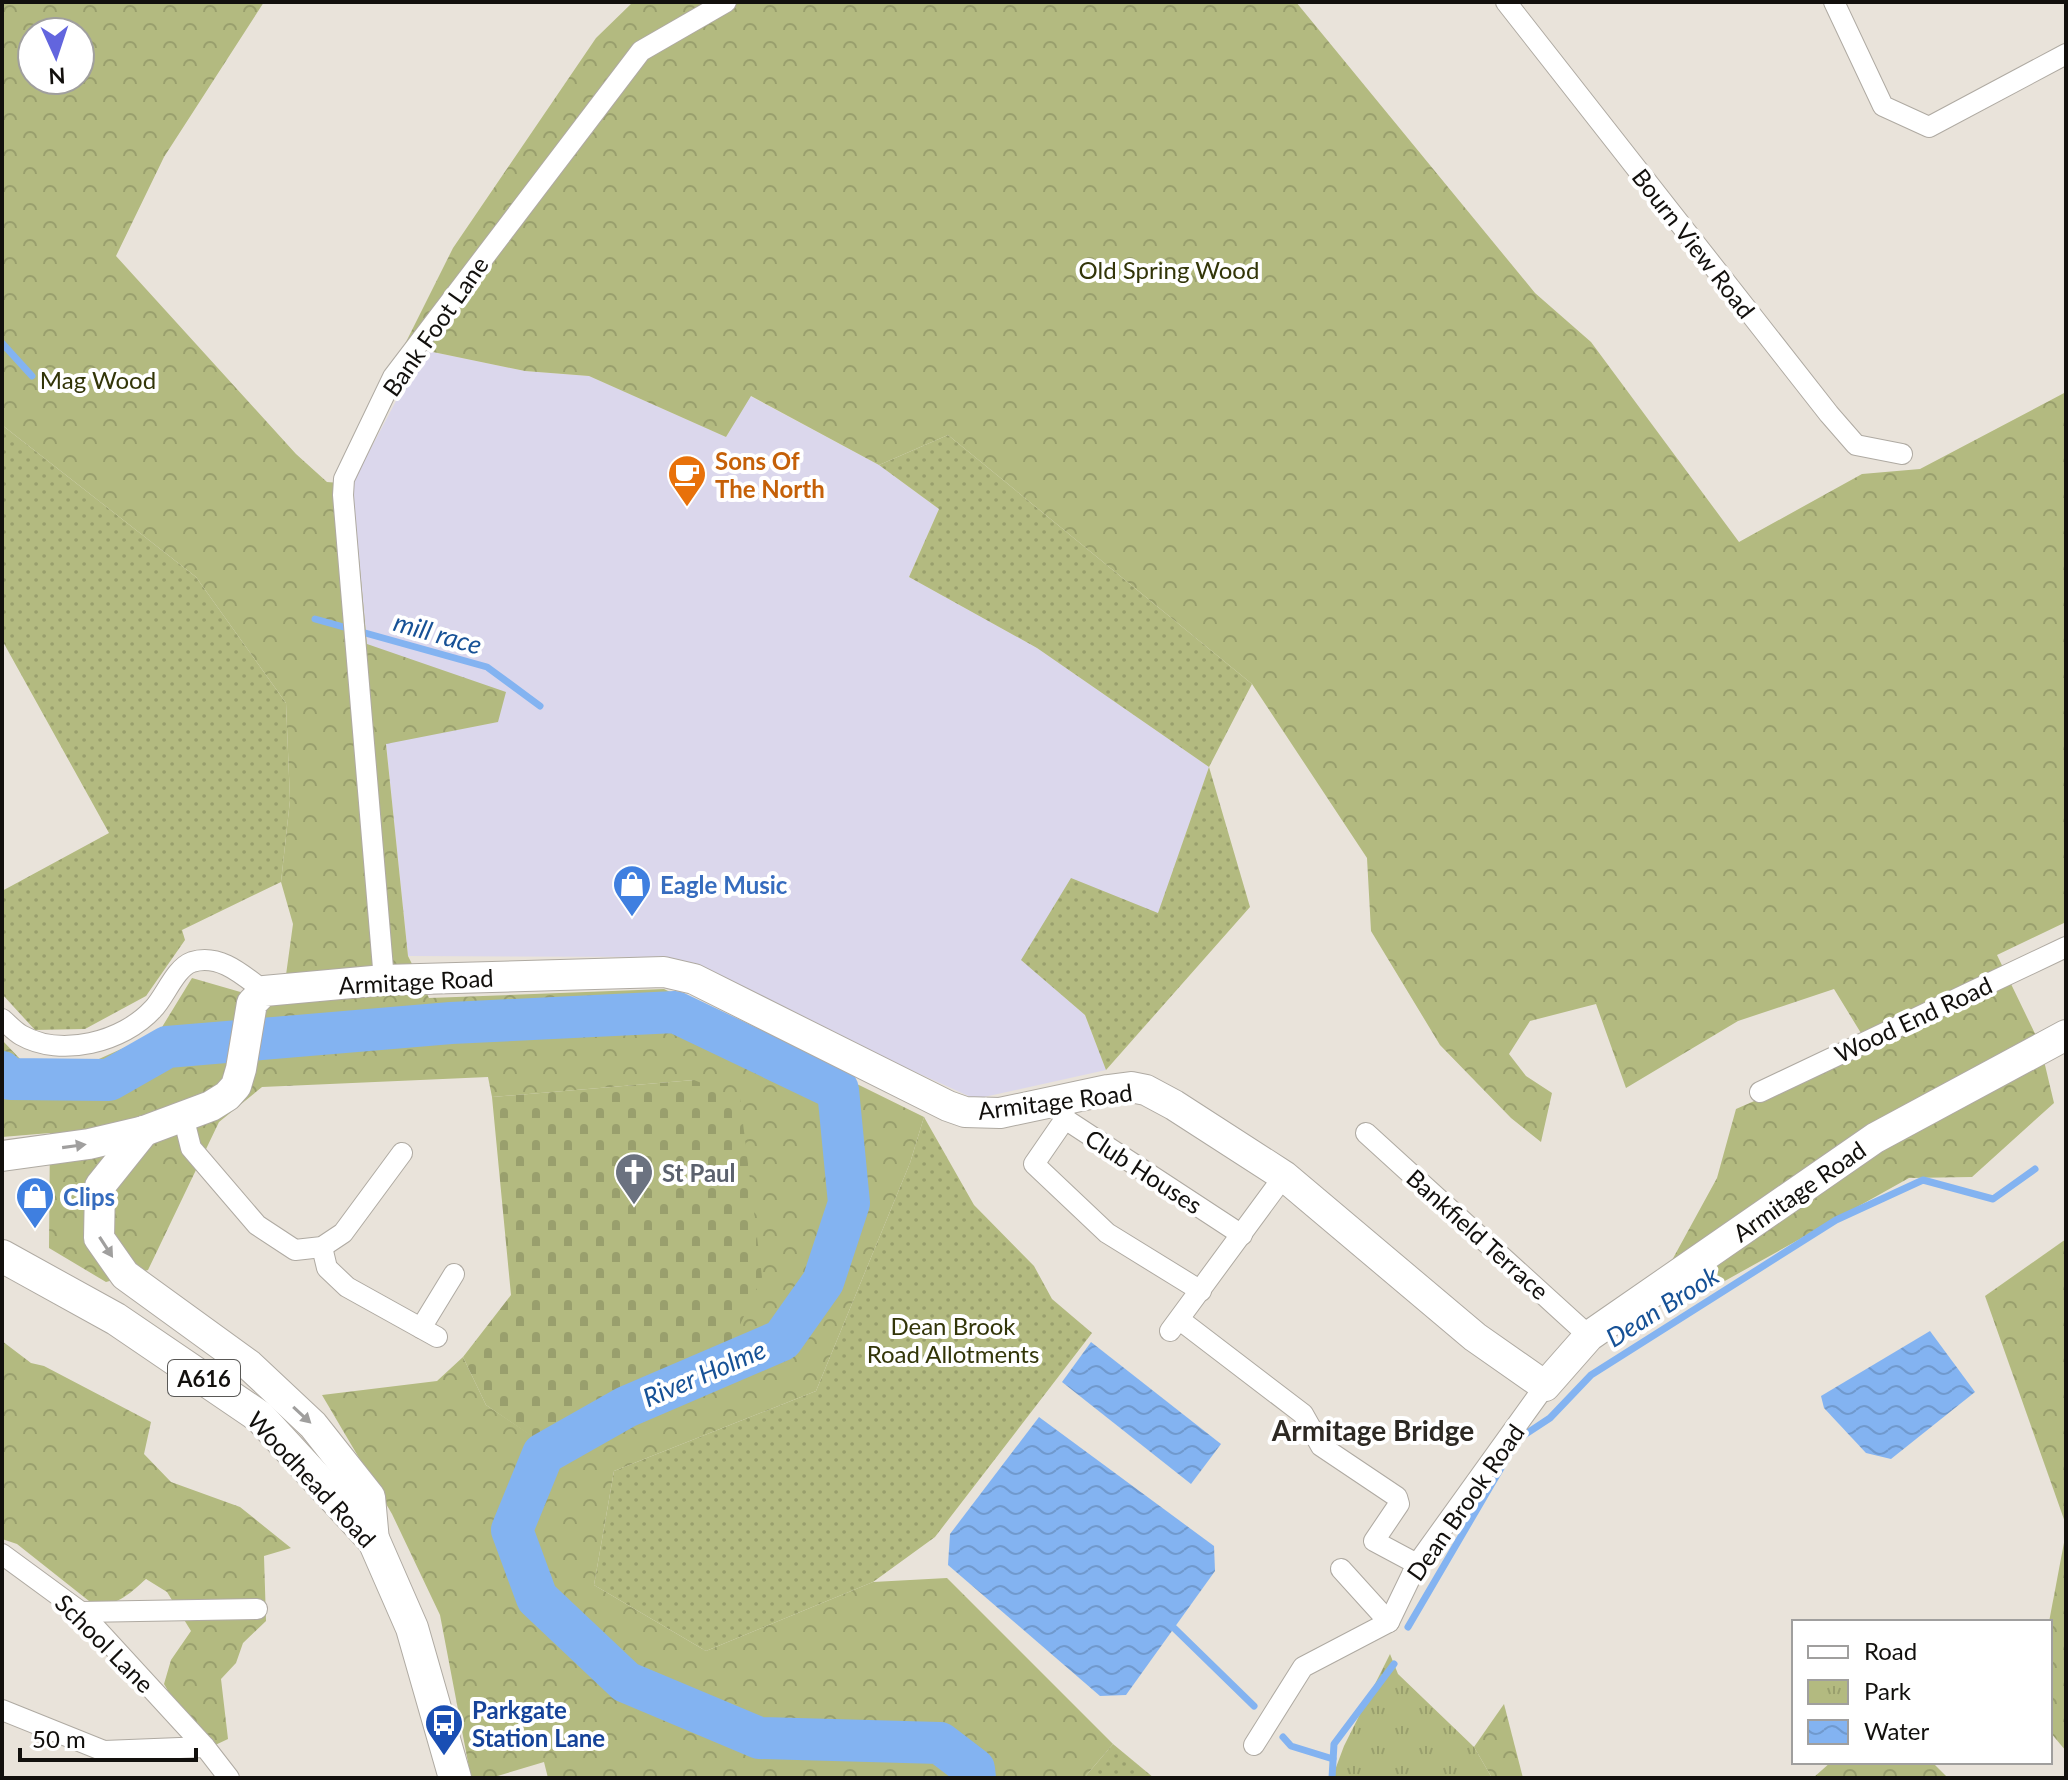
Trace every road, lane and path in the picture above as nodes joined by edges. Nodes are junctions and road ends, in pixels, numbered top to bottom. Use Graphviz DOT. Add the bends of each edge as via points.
graph roads {
  1 [pos="726,2"];
  2 [pos="1506,2"];
  3 [pos="1834,2"];
  4 [pos="2066,54"];
  5 [pos="1902,454"];
  6 [pos="2066,947"];
  7 [pos="384,980"];
  8 [pos="256,1003"];
  9 [pos="2,1019"];
  10 [pos="2066,1035"];
  11 [pos="1760,1092"];
  12 [pos="1064,1108"];
  13 [pos="183,1116"];
  14 [pos="144,1131"];
  15 [pos="1366,1133"];
  16 [pos="402,1153"];
  17 [pos="2,1156"];
  18 [pos="1284,1176"];
  19 [pos="1242,1235"];
  20 [pos="322,1247"];
  21 [pos="2,1256"];
  22 [pos="454,1274"];
  23 [pos="1201,1291"];
  24 [pos="1589,1336"];
  25 [pos="1545,1386"];
  26 [pos="374,1541"];
  27 [pos="2,1554"];
  28 [pos="1417,1564"];
  29 [pos="1341,1569"];
  30 [pos="257,1609"];
  31 [pos="81,1612"];
  32 [pos="1389,1622"];
  33 [pos="2,1710"];
  34 [pos="1254,1745"];
  35 [pos="205,1747"];
  36 [pos="229,1778"];
  37 [pos="455,1778"];
  1 -- 7 [label="street, Bank Foot Lane" via="641,51 393,377 344,479"];
  2 -- 5 [label="street, Bourn View Road" via="1856,445"];
  3 -- 4 [label="street" via="1883,106 1929,127"];
  6 -- 11 [label="street, Wood End Road"];
  7 -- 8 [label="main road, Armitage Road"];
  7 -- 12 [label="main road, Armitage Road" via="664,972 694,979 965,1112"];
  8 -- 9 [label="street" via="227,964 194,961 152,1011 121,1034 85,1044 46,1044 21,1035"];
  8 -- 13 [label="main road" via="236,1086 211,1106"];
  10 -- 24 [label="main road, Armitage Road" via="1875,1138"];
  12 -- 18 [label="main road, Armitage Road" via="1131,1087 1146,1090"];
  12 -- 19 [label="street, Club Houses"];
  12 -- 23 [label="street" via="1034,1164 1107,1233"];
  13 -- 14 [label="main road"];
  13 -- 20 [label="street" via="191,1148 257,1225 295,1250"];
  17 -- 14 [label="main road, one-way"];
  14 -- 26 [label="main road, one-way" via="100,1186 99,1238 125,1275 249,1365 313,1425 370,1497"];
  15 -- 24 [label="street, Bankfield Terrace"];
  16 -- 20 [label="street" via="343,1233"];
  18 -- 19 [label="street"];
  18 -- 25 [label="main road, Armitage Road" via="1475,1337"];
  19 -- 23 [label="street"];
  20 -- 22 [label="street" via="327,1268 347,1287 429,1333"];
  21 -- 26 [label="main road, Woodhead Road / A616" via="116,1319 260,1417"];
  23 -- 28 [label="street" via="1175,1325 1303,1414 1321,1446 1397,1497 1399,1504 1374,1541"];
  24 -- 25 [label="main road, Armitage Road"];
  25 -- 28 [label="street, Dean Brook Road"];
  26 -- 37 [label="main road, Woodhead Road / A616" via="412,1628"];
  27 -- 31 [label="street, School Lane"];
  28 -- 32 [label="street, Dean Brook Road"];
  29 -- 32 [label="street"];
  30 -- 31 [label="street"];
  31 -- 35 [label="street, School Lane"];
  32 -- 34 [label="street" via="1303,1667"];
  33 -- 35 [label="street" via="104,1751"];
  35 -- 36 [label="street, School Lane"];
}
